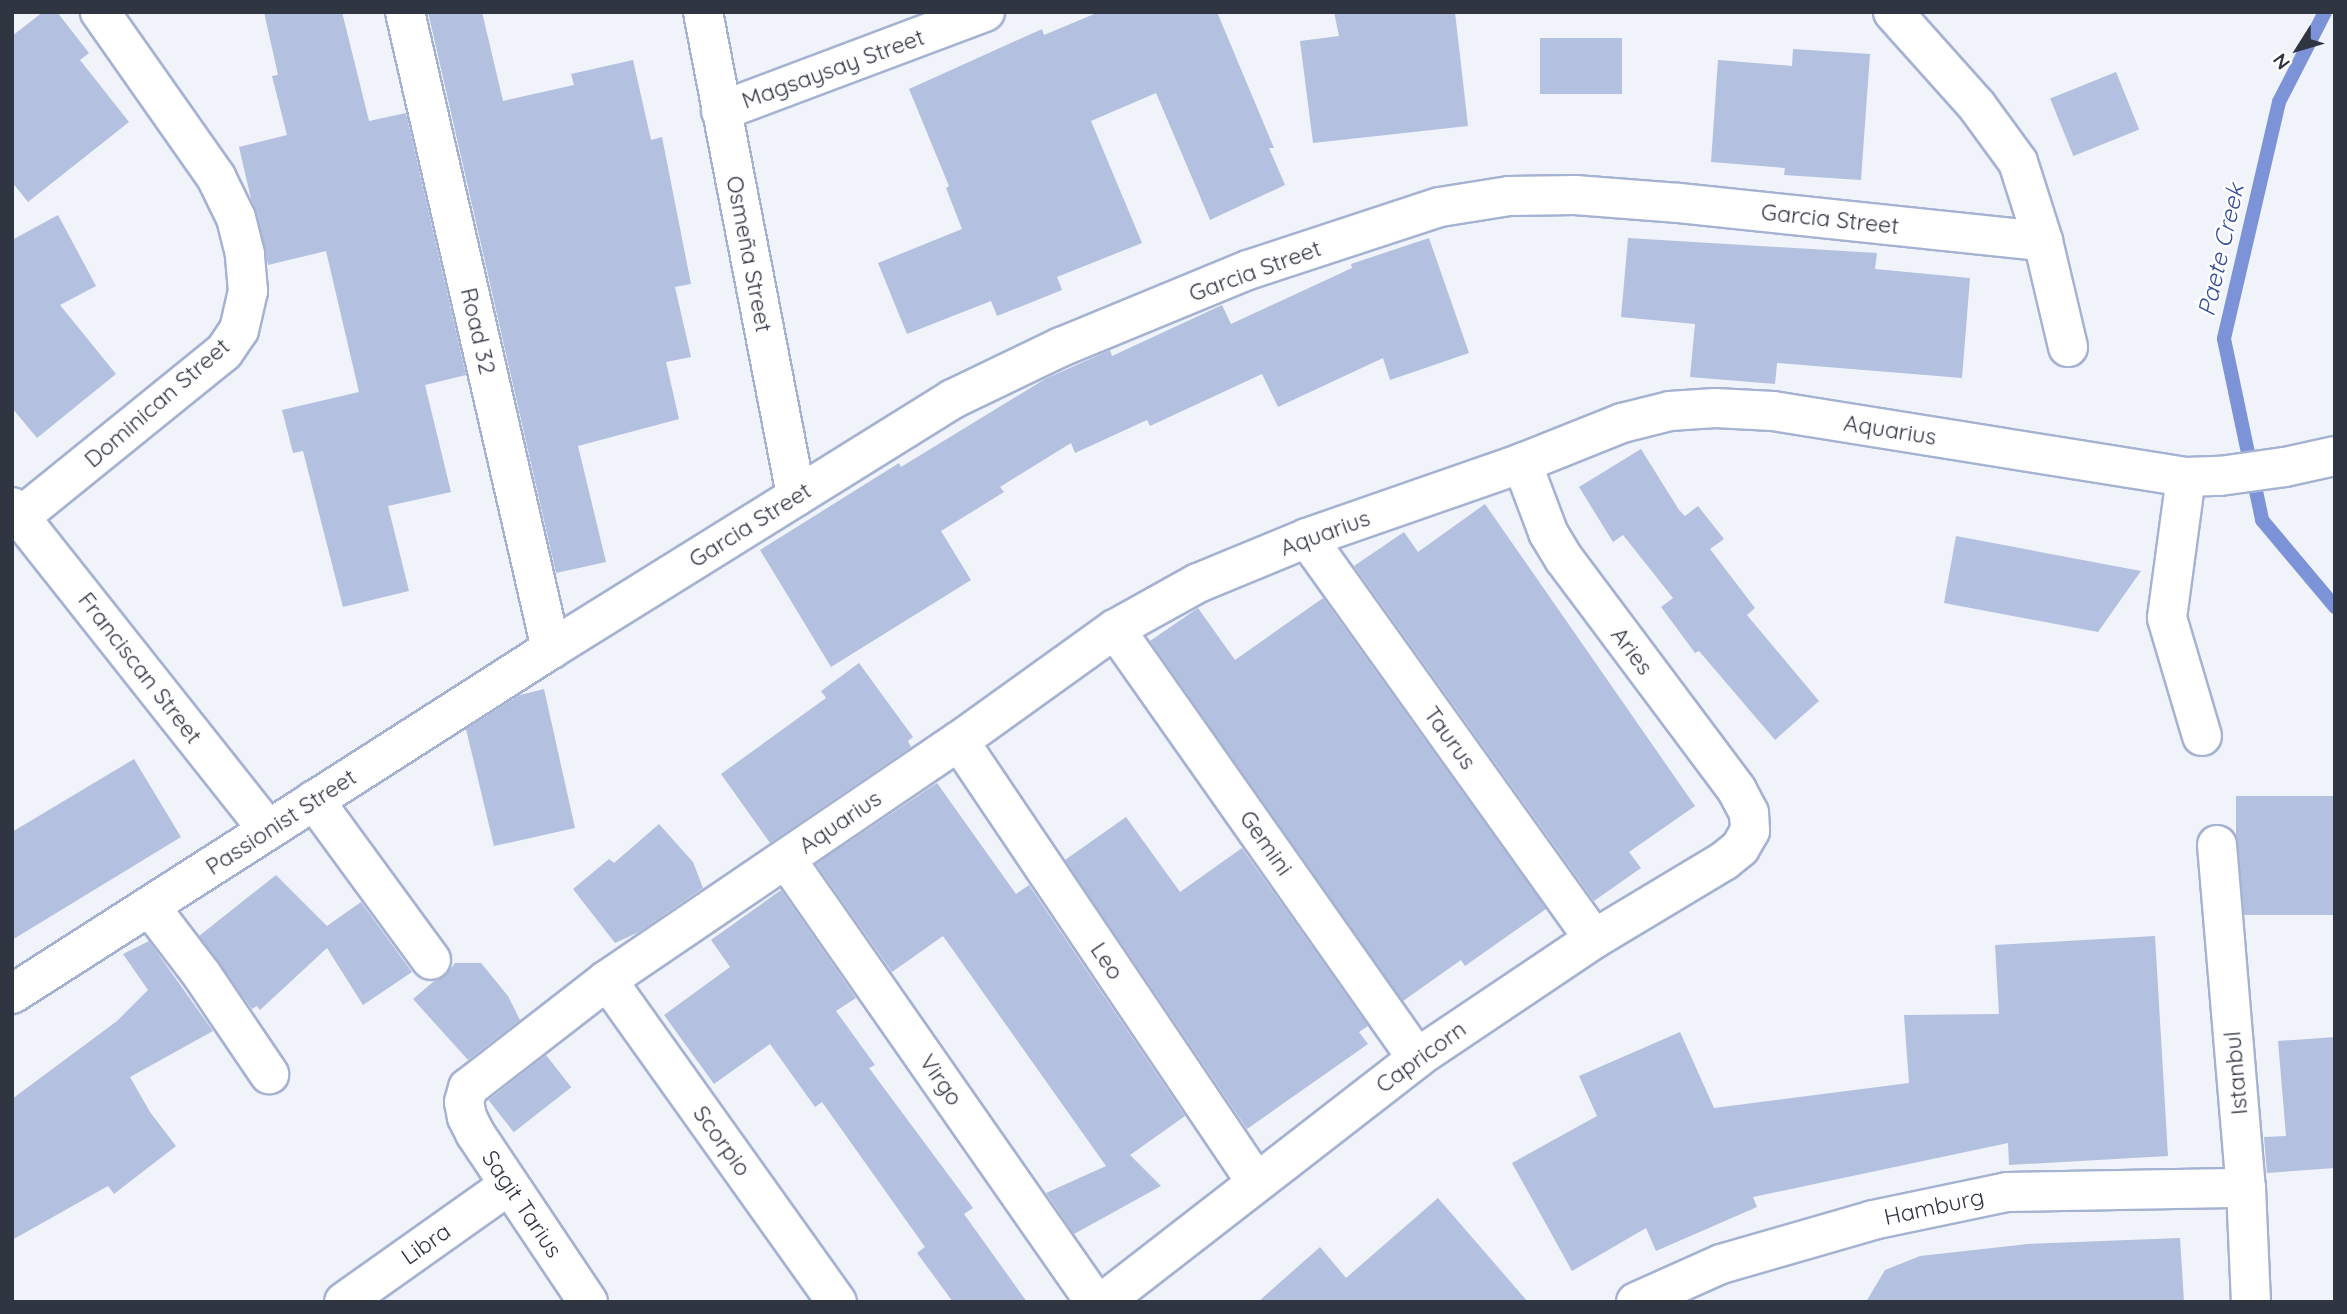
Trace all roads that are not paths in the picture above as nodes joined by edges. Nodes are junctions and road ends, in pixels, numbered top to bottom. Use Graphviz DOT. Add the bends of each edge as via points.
graph roads {
  1 [pos="100,12"];
  2 [pos="405,12"];
  3 [pos="703,12"];
  4 [pos="985,12"];
  5 [pos="1893,12"];
  6 [pos="721,111"];
  7 [pos="2043,240"];
  8 [pos="2068,347"];
  9 [pos="2335,456"];
  10 [pos="1522,463"];
  11 [pos="2203,477"];
  12 [pos="796,496"];
  13 [pos="16,512"];
  14 [pos="1307,538"];
  15 [pos="1115,629"];
  16 [pos="551,649"];
  17 [pos="2202,736"];
  18 [pos="959,741"];
  19 [pos="314,800"];
  20 [pos="268,830"];
  21 [pos="1750,831"];
  22 [pos="2217,845"];
  23 [pos="786,859"];
  24 [pos="151,908"];
  25 [pos="1594,939"];
  26 [pos="431,960"];
  27 [pos="607,980"];
  28 [pos="12,994"];
  29 [pos="1417,1058"];
  30 [pos="269,1074"];
  31 [pos="464,1101"];
  32 [pos="1256,1182"];
  33 [pos="508,1186"];
  34 [pos="2246,1188"];
  35 [pos="344,1302"];
  36 [pos="588,1302"];
  37 [pos="837,1302"];
  38 [pos="1096,1302"];
  39 [pos="1102,1302"];
  40 [pos="1636,1302"];
  41 [pos="2251,1302"];
  1 -- 13 [label="street, Dominican Street" via="216,177 236,218 248,291 239,330 224,352"];
  2 -- 16 [label="street, Road 32"];
  3 -- 6 [label="street, Osmeña Street"];
  4 -- 6 [label="street, Magsaysay Street"];
  5 -- 7 [label="street" via="2005,141 2018,162"];
  6 -- 12 [label="street, Osmeña Street"];
  7 -- 8 [label="street"];
  7 -- 12 [label="street, Garcia Street" via="1575,195 1509,196 1440,207 1248,270 1004,372"];
  9 -- 11 [label="street, Aquarius"];
  10 -- 11 [label="street, Aquarius" via="1622,423 1670,411 1715,408 1773,411"];
  10 -- 14 [label="street, Aquarius"];
  10 -- 21 [label="street, Aries" via="1548,532 1564,559 1737,790 1749,813"];
  11 -- 17 [label="street" via="2167,618"];
  12 -- 16 [label="street, Garcia Street"];
  13 -- 20 [label="street, Franciscan Street"];
  14 -- 15 [label="street, Aquarius" via="1198,583"];
  14 -- 25 [label="street, Taurus"];
  15 -- 18 [label="street, Aquarius"];
  15 -- 29 [label="street, Gemini"];
  16 -- 19 [label="street, Passionist Street"];
  18 -- 23 [label="street, Aquarius"];
  18 -- 32 [label="street, Leo"];
  19 -- 20 [label="street, Passionist Street"];
  19 -- 26 [label="street"];
  20 -- 24 [label="street, Passionist Street"];
  21 -- 25 [label="street, Capricorn" via="1740,848 1724,861"];
  22 -- 34 [label="street, Istanbul"];
  23 -- 27 [label="street, Aquarius"];
  23 -- 38 [label="street, Virgo"];
  24 -- 28 [label="street, Passionist Street"];
  24 -- 30 [label="street"];
  25 -- 29 [label="street, Capricorn"];
  27 -- 31 [label="street, Aquarius" via="480,1077 468,1088"];
  27 -- 37 [label="street, Scorpio"];
  29 -- 32 [label="street, Capricorn"];
  31 -- 33 [label="street, Sagit Tarius" via="475,1133"];
  32 -- 39 [label="street, Capricorn"];
  33 -- 35 [label="street, Libra"];
  33 -- 36 [label="street, Sagit Tarius"];
  34 -- 40 [label="street, Hamburg" via="2007,1192 1873,1220 1721,1264"];
  34 -- 41 [label="street, Istanbul"];
}
